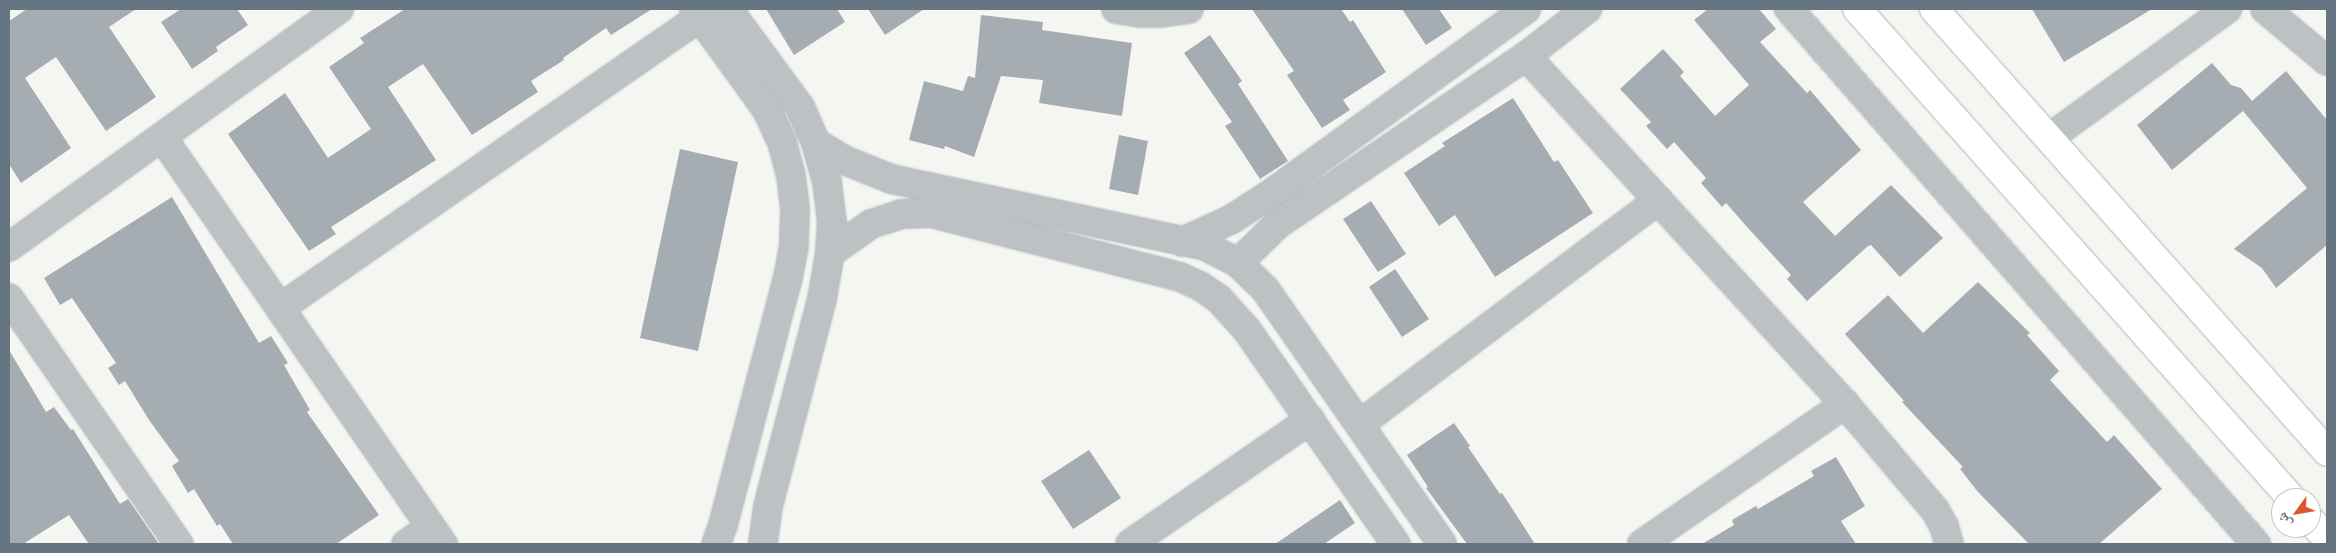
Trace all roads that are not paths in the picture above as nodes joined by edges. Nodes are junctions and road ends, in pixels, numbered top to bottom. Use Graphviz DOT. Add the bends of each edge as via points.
graph roads {
  1 [pos="339,9"];
  2 [pos="728,9"];
  3 [pos="1116,9"];
  4 [pos="1188,9"];
  5 [pos="1587,9"];
  6 [pos="1789,9"];
  7 [pos="1858,9"];
  8 [pos="1934,9"];
  9 [pos="2227,9"];
  10 [pos="2265,9"];
  11 [pos="697,13"];
  12 [pos="1509,13"];
  13 [pos="1526,56"];
  14 [pos="2327,61"];
  15 [pos="1358,131"];
  16 [pos="162,137"];
  17 [pos="2049,138"];
  18 [pos="816,143"];
  19 [pos="1375,157"];
  20 [pos="1658,200"];
  21 [pos="1182,242"];
  22 [pos="9,247"];
  23 [pos="830,253"];
  24 [pos="1238,263"];
  25 [pos="9,298"];
  26 [pos="280,308"];
  27 [pos="1845,404"];
  28 [pos="1310,420"];
  29 [pos="1360,424"];
  30 [pos="2327,452"];
  31 [pos="2282,488"];
  32 [pos="437,536"];
  33 [pos="1143,540"];
  34 [pos="179,544"];
  35 [pos="406,544"];
  36 [pos="716,544"];
  37 [pos="763,544"];
  38 [pos="1396,544"];
  39 [pos="1442,544"];
  40 [pos="1642,544"];
  41 [pos="1949,544"];
  42 [pos="2256,544"];
  1 -- 16 [label="street"];
  2 -- 18 [label="street" via="800,107"];
  3 -- 4 [label="street" via="1160,14"];
  5 -- 13 [label="street"];
  6 -- 42 [label="street"];
  7 -- 31 [label="street"];
  8 -- 17 [label="street"];
  9 -- 17 [label="street"];
  10 -- 14 [label="street"];
  11 -- 26 [label="street"];
  11 -- 36 [label="street" via="767,110 782,142 791,176 795,211 794,246 787,281"];
  12 -- 15 [label="street"];
  13 -- 19 [label="street"];
  13 -- 20 [label="street"];
  15 -- 19 [label="street"];
  15 -- 21 [label="street" via="1232,219"];
  16 -- 22 [label="street"];
  16 -- 26 [label="street"];
  17 -- 30 [label="street"];
  18 -- 21 [label="street" via="867,170 907,183"];
  18 -- 23 [label="street" via="827,182"];
  19 -- 24 [label="street" via="1278,224"];
  20 -- 27 [label="street"];
  20 -- 29 [label="street"];
  21 -- 24 [label="street" via="1205,246"];
  23 -- 28 [label="street" via="871,224 900,214 931,213 1180,277 1200,286 1234,313"];
  23 -- 37 [label="street" via="822,299 768,507"];
  24 -- 29 [label="street" via="1265,289"];
  25 -- 34 [label="street"];
  26 -- 32 [label="street"];
  27 -- 40 [label="street"];
  27 -- 41 [label="street" via="1935,510"];
  28 -- 33 [label="street"];
  28 -- 38 [label="street"];
  29 -- 39 [label="street"];
  32 -- 35 [label="street"];
}
